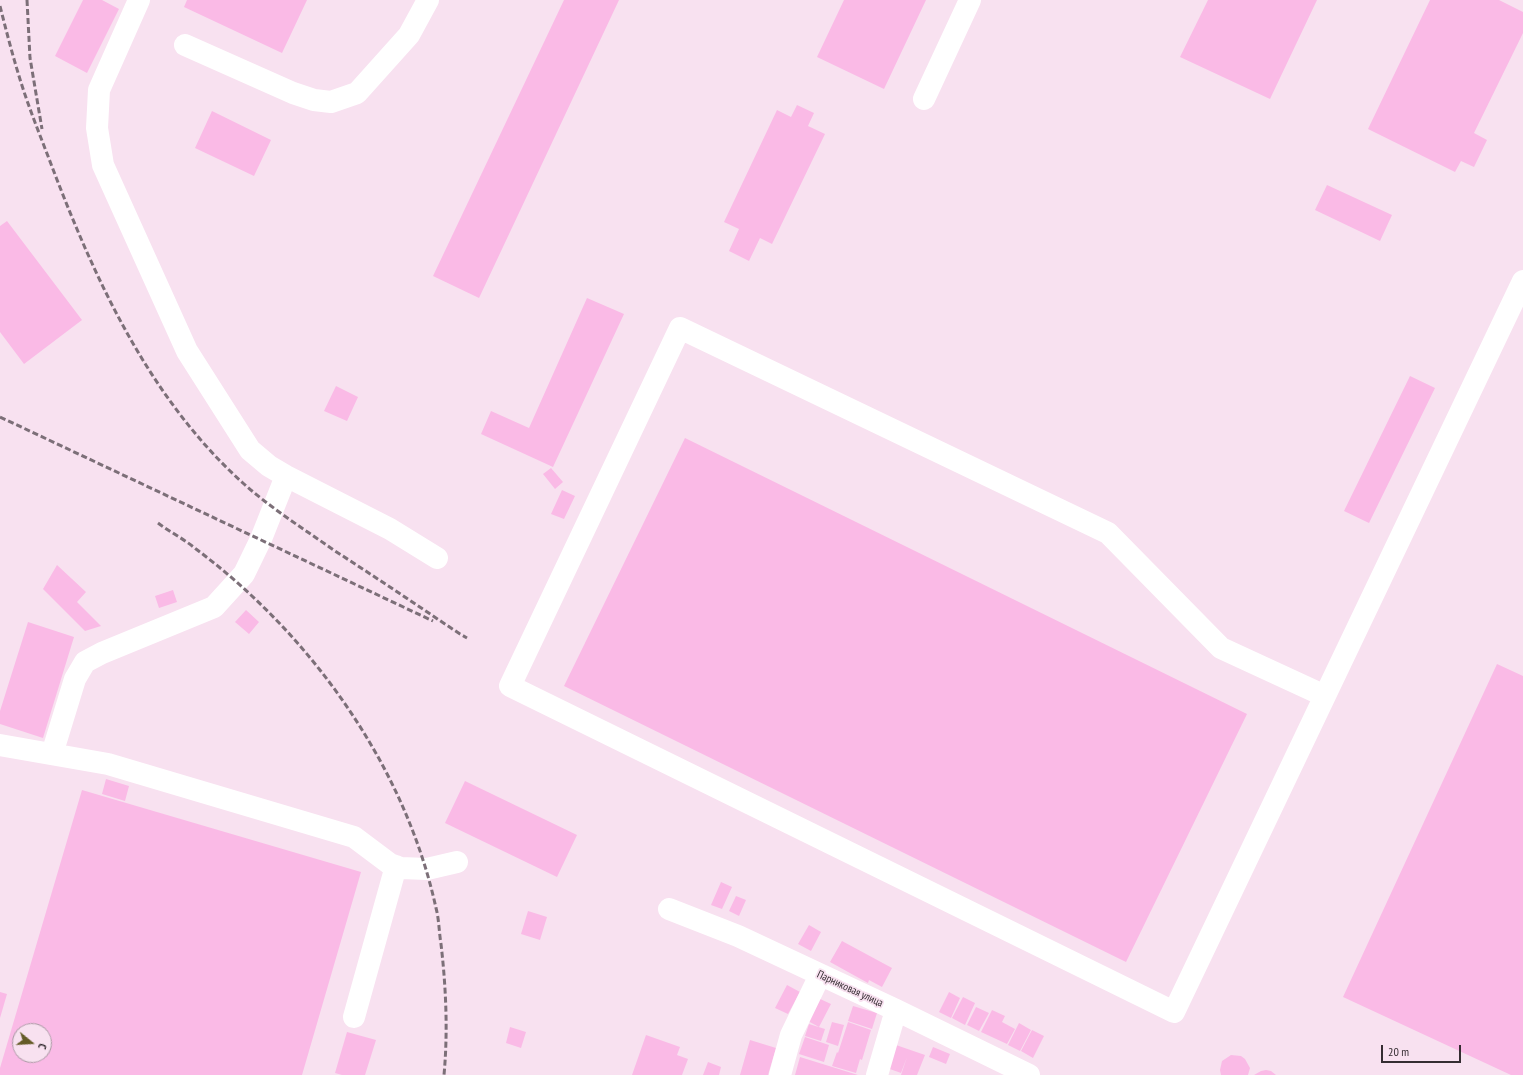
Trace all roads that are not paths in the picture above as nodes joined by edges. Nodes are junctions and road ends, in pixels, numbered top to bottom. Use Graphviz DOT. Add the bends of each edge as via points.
graph roads {
  1 [pos="139,0"];
  2 [pos="428,0"];
  3 [pos="970,0"];
  4 [pos="185,45"];
  5 [pos="924,99"];
  6 [pos="1523,281"];
  7 [pos="286,476"];
  8 [pos="437,558"];
  9 [pos="1325,696"];
  10 [pos="0,745"];
  11 [pos="52,754"];
  12 [pos="457,862"];
  13 [pos="396,866"];
  14 [pos="669,909"];
  15 [pos="820,975"];
  16 [pos="896,1010"];
  17 [pos="354,1017"];
  18 [pos="780,1075"];
  19 [pos="877,1075"];
  20 [pos="1028,1075"];
  1 -- 7 [label="lane" via="99,90 97,128 103,165 186,351 250,450"];
  2 -- 4 [label="lane" via="409,35 357,93 331,102 293,93"];
  3 -- 5 [label="lane"];
  6 -- 9 [label="lane"];
  7 -- 8 [label="lane" via="390,529"];
  7 -- 11 [label="lane" via="244,574 214,608 85,662 75,679"];
  9 -- 9 [label="lane" via="1174,1012 510,686 680,328 1108,533 1221,648"];
  10 -- 11 [label="lane"];
  11 -- 13 [label="lane" via="108,764 354,837"];
  12 -- 13 [label="lane" via="427,869"];
  13 -- 17 [label="lane"];
  14 -- 15 [label="lane, Парниковая улица" via="738,936"];
  15 -- 16 [label="lane, Парниковая улица"];
  15 -- 18 [label="lane" via="791,1035"];
  16 -- 19 [label="lane"];
  16 -- 20 [label="lane, Парниковая улица"];
}
